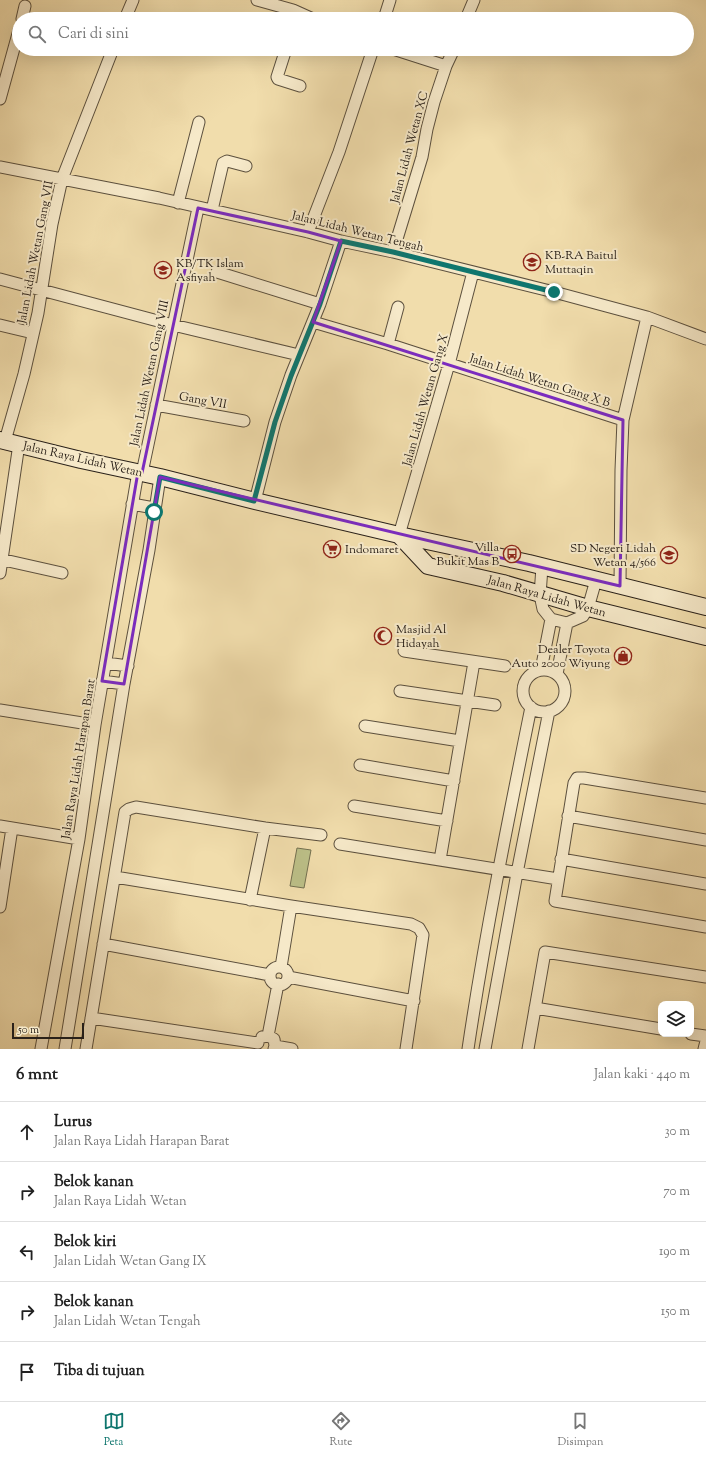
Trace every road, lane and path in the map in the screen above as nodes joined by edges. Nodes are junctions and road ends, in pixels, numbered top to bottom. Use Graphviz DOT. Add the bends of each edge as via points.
graph roads {
  1 [pos="133,0"];
  2 [pos="257,0"];
  3 [pos="390,0"];
  4 [pos="474,0"];
  5 [pos="25,6"];
  6 [pos="24,12"];
  7 [pos="128,12"];
  8 [pos="287,12"];
  9 [pos="386,12"];
  10 [pos="469,12"];
  11 [pos="12,55"];
  12 [pos="110,56"];
  13 [pos="284,56"];
  14 [pos="371,56"];
  15 [pos="415,56"];
  16 [pos="451,56"];
  17 [pos="446,66"];
  18 [pos="300,86"];
  19 [pos="0,99"];
  20 [pos="199,122"];
  21 [pos="246,166"];
  22 [pos="0,167"];
  23 [pos="62,179"];
  24 [pos="178,203"];
  25 [pos="198,208"];
  26 [pos="212,210"];
  27 [pos="308,232"];
  28 [pos="341,241"];
  29 [pos="393,252"];
  30 [pos="217,272"];
  31 [pos="473,272"];
  32 [pos="0,279"];
  33 [pos="41,289"];
  34 [pos="320,304"];
  35 [pos="398,307"];
  36 [pos="648,317"];
  37 [pos="313,322"];
  38 [pos="0,325"];
  39 [pos="173,325"];
  40 [pos="33,333"];
  41 [pos="706,338"];
  42 [pos="388,344"];
  43 [pos="299,355"];
  44 [pos="449,364"];
  45 [pos="156,405"];
  46 [pos="623,420"];
  47 [pos="244,421"];
  48 [pos="8,441"];
  49 [pos="140,473"];
  50 [pos="160,477"];
  51 [pos="254,501"];
  52 [pos="132,504"];
  53 [pos="154,508"];
  54 [pos="399,535"];
  55 [pos="1,560"];
  56 [pos="542,567"];
  57 [pos="0,573"];
  58 [pos="62,573"];
  59 [pos="596,580"];
  60 [pos="620,586"];
  61 [pos="540,595"];
  62 [pos="706,607"];
  63 [pos="588,608"];
  64 [pos="551,619"];
  65 [pos="567,623"];
  66 [pos="706,637"];
  67 [pos="404,652"];
  68 [pos="106,662"];
  69 [pos="474,662"];
  70 [pos="128,666"];
  71 [pos="506,666"];
  72 [pos="541,670"];
  73 [pos="557,674"];
  74 [pos="102,681"];
  75 [pos="124,684"];
  76 [pos="400,691"];
  77 [pos="467,701"];
  78 [pos="495,705"];
  79 [pos="531,707"];
  80 [pos="0,710"];
  81 [pos="549,711"];
  82 [pos="95,726"];
  83 [pos="365,726"];
  84 [pos="460,741"];
  85 [pos="360,765"];
  86 [pos="454,781"];
  87 [pos="706,798"];
  88 [pos="354,806"];
  89 [pos="568,816"];
  90 [pos="447,821"];
  91 [pos="0,826"];
  92 [pos="12,828"];
  93 [pos="265,828"];
  94 [pos="321,835"];
  95 [pos="79,839"];
  96 [pos="706,840"];
  97 [pos="340,844"];
  98 [pos="561,859"];
  99 [pos="440,860"];
  100 [pos="498,870"];
  101 [pos="517,873"];
  102 [pos="115,877"];
  103 [pos="558,879"];
  104 [pos="706,884"];
  105 [pos="1,886"];
  106 [pos="250,900"];
  107 [pos="291,906"];
  108 [pos="0,908"];
  109 [pos="706,927"];
  110 [pos="103,944"];
  111 [pos="480,966"];
  112 [pos="281,967"];
  113 [pos="500,968"];
  114 [pos="270,975"];
  115 [pos="288,977"];
  116 [pos="706,977"];
  117 [pos="278,984"];
  118 [pos="414,1001"];
  119 [pos="535,1008"];
  120 [pos="91,1018"];
  121 [pos="658,1028"];
  122 [pos="694,1034"];
  123 [pos="268,1036"];
  124 [pos="706,1036"];
  125 [pos="706,1041"];
  126 [pos="258,1046"];
  127 [pos="275,1047"];
  128 [pos="41,1049"];
  129 [pos="65,1049"];
  130 [pos="86,1049"];
  131 [pos="292,1049"];
  132 [pos="406,1049"];
  133 [pos="468,1049"];
  134 [pos="485,1049"];
  135 [pos="528,1049"];
  136 [pos="704,1049"];
  1 -- 7 [label="street"];
  2 -- 8 [label="street"];
  3 -- 9 [label="street"];
  4 -- 10 [label="street"];
  5 -- 6 [label="street"];
  11 -- 19 [label="street"];
  12 -- 23 [label="street, Jalan Lidah Wetan Gang VII"];
  13 -- 18 [label="street" via="278,79"];
  14 -- 27 [label="street" via="339,152"];
  15 -- 17 [label="street"];
  16 -- 17 [label="street, Jalan Lidah Wetan XC"];
  17 -- 29 [label="street, Jalan Lidah Wetan XC"];
  20 -- 24 [label="street"];
  21 -- 26 [label="street" via="227,161 223,163"];
  22 -- 23 [label="street, Jalan Lidah Wetan Tengah"];
  23 -- 24 [label="street, Jalan Lidah Wetan Tengah"];
  23 -- 33 [label="street, Jalan Lidah Wetan Gang VII"];
  24 -- 25 [label="street, Jalan Lidah Wetan Tengah"];
  25 -- 26 [label="street, Jalan Lidah Wetan Tengah"];
  25 -- 39 [label="street, Jalan Lidah Wetan Gang VIII"];
  26 -- 27 [label="street, Jalan Lidah Wetan Tengah"];
  27 -- 28 [label="street, Jalan Lidah Wetan Tengah"];
  28 -- 29 [label="street, Jalan Lidah Wetan Tengah"];
  28 -- 34 [label="street"];
  29 -- 31 [label="street, Jalan Lidah Wetan Tengah"];
  30 -- 34 [label="street"];
  31 -- 36 [label="street, Jalan Lidah Wetan Tengah"];
  31 -- 44 [label="street, Jalan Lidah Wetan Gang X"];
  32 -- 33 [label="street"];
  33 -- 39 [label="street"];
  33 -- 40 [label="street, Jalan Lidah Wetan Gang VII"];
  34 -- 37 [label="street"];
  35 -- 42 [label="street"];
  36 -- 41 [label="street, Jalan Lidah Wetan Tengah"];
  36 -- 46 [label="street"];
  37 -- 42 [label="street, Jalan Lidah Wetan Gang X B"];
  37 -- 43 [label="street"];
  38 -- 40 [label="street"];
  39 -- 43 [label="street"];
  39 -- 45 [label="street, Jalan Lidah Wetan Gang VIII"];
  40 -- 48 [label="street, Jalan Lidah Wetan Gang VII"];
  42 -- 44 [label="street, Jalan Lidah Wetan Gang X B"];
  43 -- 51 [label="street" via="275,422"];
  44 -- 46 [label="street, Jalan Lidah Wetan Gang X B"];
  44 -- 54 [label="street, Jalan Lidah Wetan Gang X"];
  45 -- 47 [label="street, Gang VII"];
  45 -- 49 [label="street, Jalan Lidah Wetan Gang VIII"];
  46 -- 60 [label="street"];
  48 -- 49 [label="main road, Jalan Raya Lidah Wetan"];
  48 -- 55 [label="street, Jalan Lidah Wetan Gang VII"];
  49 -- 50 [label="main road, Jalan Raya Lidah Wetan"];
  49 -- 52 [label="street, Jalan Raya Lidah Harapan Barat"];
  50 -- 51 [label="main road, Jalan Raya Lidah Wetan"];
  50 -- 53 [label="street"];
  51 -- 54 [label="main road, Jalan Raya Lidah Wetan"];
  52 -- 53 [label="street"];
  52 -- 68 [label="street, Jalan Raya Lidah Harapan Barat"];
  53 -- 70 [label="street"];
  54 -- 56 [label="main road, Jalan Raya Lidah Wetan"];
  54 -- 61 [label="main road, Jalan Raya Lidah Wetan" via="428,566 503,583"];
  55 -- 57 [label="street, Jalan Lidah Wetan Gang VII"];
  55 -- 58 [label="street"];
  56 -- 59 [label="main road, Jalan Raya Lidah Wetan"];
  56 -- 61 [label="street"];
  59 -- 60 [label="main road, Jalan Raya Lidah Wetan"];
  59 -- 63 [label="street"];
  60 -- 62 [label="main road, Jalan Raya Lidah Wetan"];
  61 -- 63 [label="main road, Jalan Raya Lidah Wetan"];
  61 -- 64 [label="street" via="543,609"];
  63 -- 65 [label="street" via="583,616"];
  63 -- 66 [label="main road, Jalan Raya Lidah Wetan"];
  64 -- 65 [label="street"];
  64 -- 72 [label="street"];
  65 -- 73 [label="street"];
  67 -- 69 [label="street"];
  68 -- 70 [label="street"];
  68 -- 74 [label="street, Jalan Raya Lidah Harapan Barat"];
  69 -- 71 [label="street"];
  69 -- 77 [label="street"];
  70 -- 75 [label="street"];
  72 -- 73 [label="street"];
  72 -- 79 [label="street" via="527,678 524,686 523,693"];
  73 -- 81 [label="street" via="563,681 564,695 558,706"];
  74 -- 75 [label="street"];
  74 -- 82 [label="street, Jalan Raya Lidah Harapan Barat"];
  75 -- 129 [label="street"];
  76 -- 77 [label="street"];
  77 -- 78 [label="street"];
  77 -- 84 [label="street"];
  79 -- 81 [label="street"];
  79 -- 100 [label="street"];
  80 -- 82 [label="street"];
  81 -- 101 [label="street"];
  82 -- 95 [label="street, Jalan Raya Lidah Harapan Barat"];
  83 -- 84 [label="street"];
  84 -- 86 [label="street"];
  85 -- 86 [label="street"];
  86 -- 90 [label="street"];
  87 -- 89 [label="street" via="577,778"];
  88 -- 90 [label="street"];
  89 -- 96 [label="street"];
  89 -- 98 [label="street"];
  90 -- 99 [label="street"];
  91 -- 92 [label="street"];
  92 -- 95 [label="street"];
  92 -- 105 [label="street"];
  93 -- 94 [label="street"];
  93 -- 102 [label="street" via="136,807 129,808 125,812"];
  93 -- 106 [label="street"];
  95 -- 128 [label="street, Jalan Raya Lidah Harapan Barat"];
  97 -- 99 [label="street"];
  98 -- 103 [label="street"];
  98 -- 104 [label="street"];
  99 -- 100 [label="street"];
  100 -- 101 [label="street"];
  100 -- 111 [label="street"];
  101 -- 103 [label="street"];
  101 -- 113 [label="street"];
  102 -- 106 [label="street"];
  102 -- 110 [label="street"];
  103 -- 109 [label="street" via="555,901"];
  105 -- 108 [label="street"];
  106 -- 107 [label="street"];
  107 -- 112 [label="street"];
  107 -- 118 [label="street" via="411,924 419,928 423,935"];
  110 -- 114 [label="street"];
  110 -- 120 [label="street"];
  111 -- 113 [label="street"];
  111 -- 133 [label="street"];
  112 -- 114 [label="street" via="274,969"];
  112 -- 115 [label="street"];
  113 -- 134 [label="street"];
  114 -- 117 [label="street" via="272,981"];
  115 -- 117 [label="street" via="285,983"];
  115 -- 118 [label="street"];
  116 -- 119 [label="street" via="545,952"];
  117 -- 123 [label="street"];
  118 -- 132 [label="street"];
  119 -- 121 [label="street"];
  119 -- 135 [label="street"];
  120 -- 126 [label="street"];
  120 -- 130 [label="street"];
  122 -- 124 [label="street"];
  123 -- 126 [label="street" via="261,1038"];
  123 -- 127 [label="street" via="274,1040"];
  125 -- 136 [label="street"];
  127 -- 131 [label="street"];
}
